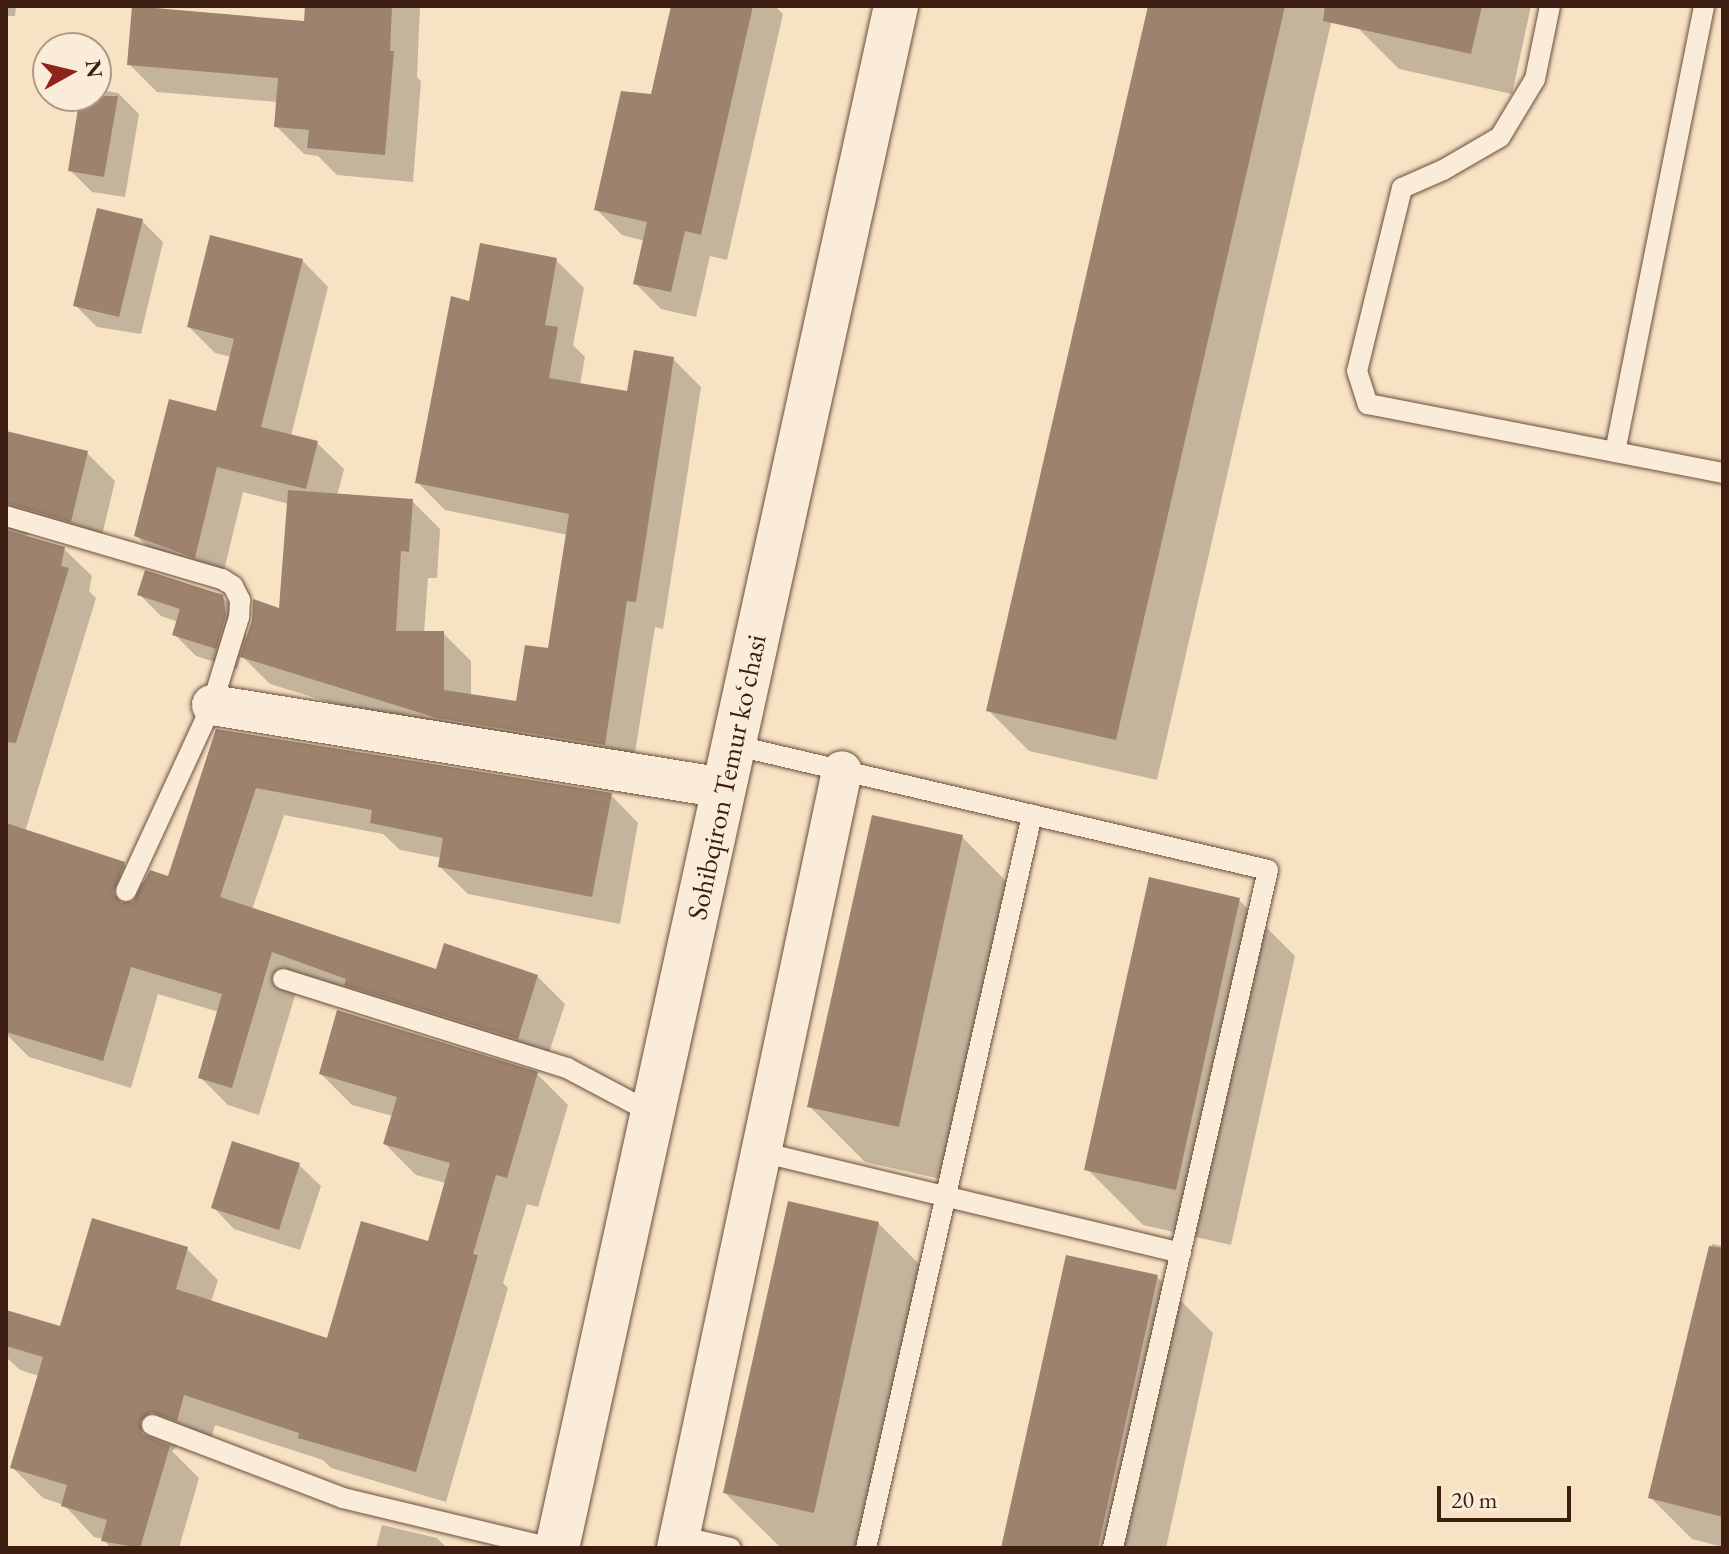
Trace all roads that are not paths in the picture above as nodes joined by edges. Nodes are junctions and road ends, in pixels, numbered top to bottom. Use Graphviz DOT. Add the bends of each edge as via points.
graph roads {
  1 [pos="896,6"];
  2 [pos="1550,6"];
  3 [pos="1704,6"];
  4 [pos="1615,452"];
  5 [pos="1723,473"];
  6 [pos="6,516"];
  7 [pos="212,705"];
  8 [pos="733,745"];
  9 [pos="842,771"];
  10 [pos="724,788"];
  11 [pos="1032,815"];
  12 [pos="126,891"];
  13 [pos="283,979"];
  14 [pos="652,1113"];
  15 [pos="761,1152"];
  16 [pos="946,1197"];
  17 [pos="1181,1253"];
  18 [pos="152,1425"];
  19 [pos="678,1542"];
  20 [pos="554,1548"];
  21 [pos="731,1548"];
  22 [pos="866,1548"];
  23 [pos="1113,1548"];
  1 -- 8 [label="main road, Sohibqiron Temur koʻchasi"];
  2 -- 4 [label="lane" via="1535,79 1500,137 1402,188 1357,371 1368,404"];
  3 -- 4 [label="lane"];
  4 -- 5 [label="lane"];
  6 -- 7 [label="lane" via="233,586 240,600 239,617"];
  7 -- 10 [label="street"];
  7 -- 12 [label="lane"];
  8 -- 9 [label="lane"];
  8 -- 10 [label="main road, Sohibqiron Temur koʻchasi"];
  9 -- 11 [label="lane"];
  9 -- 15 [label="street"];
  10 -- 14 [label="main road, Sohibqiron Temur koʻchasi"];
  11 -- 16 [label="lane"];
  11 -- 17 [label="lane" via="1268,870"];
  13 -- 14 [label="lane" via="567,1068"];
  14 -- 20 [label="main road, Sohibqiron Temur koʻchasi"];
  15 -- 16 [label="lane"];
  15 -- 19 [label="street"];
  16 -- 17 [label="lane"];
  16 -- 22 [label="lane"];
  17 -- 23 [label="lane"];
  18 -- 20 [label="lane" via="343,1498"];
  19 -- 21 [label="lane"];
}
